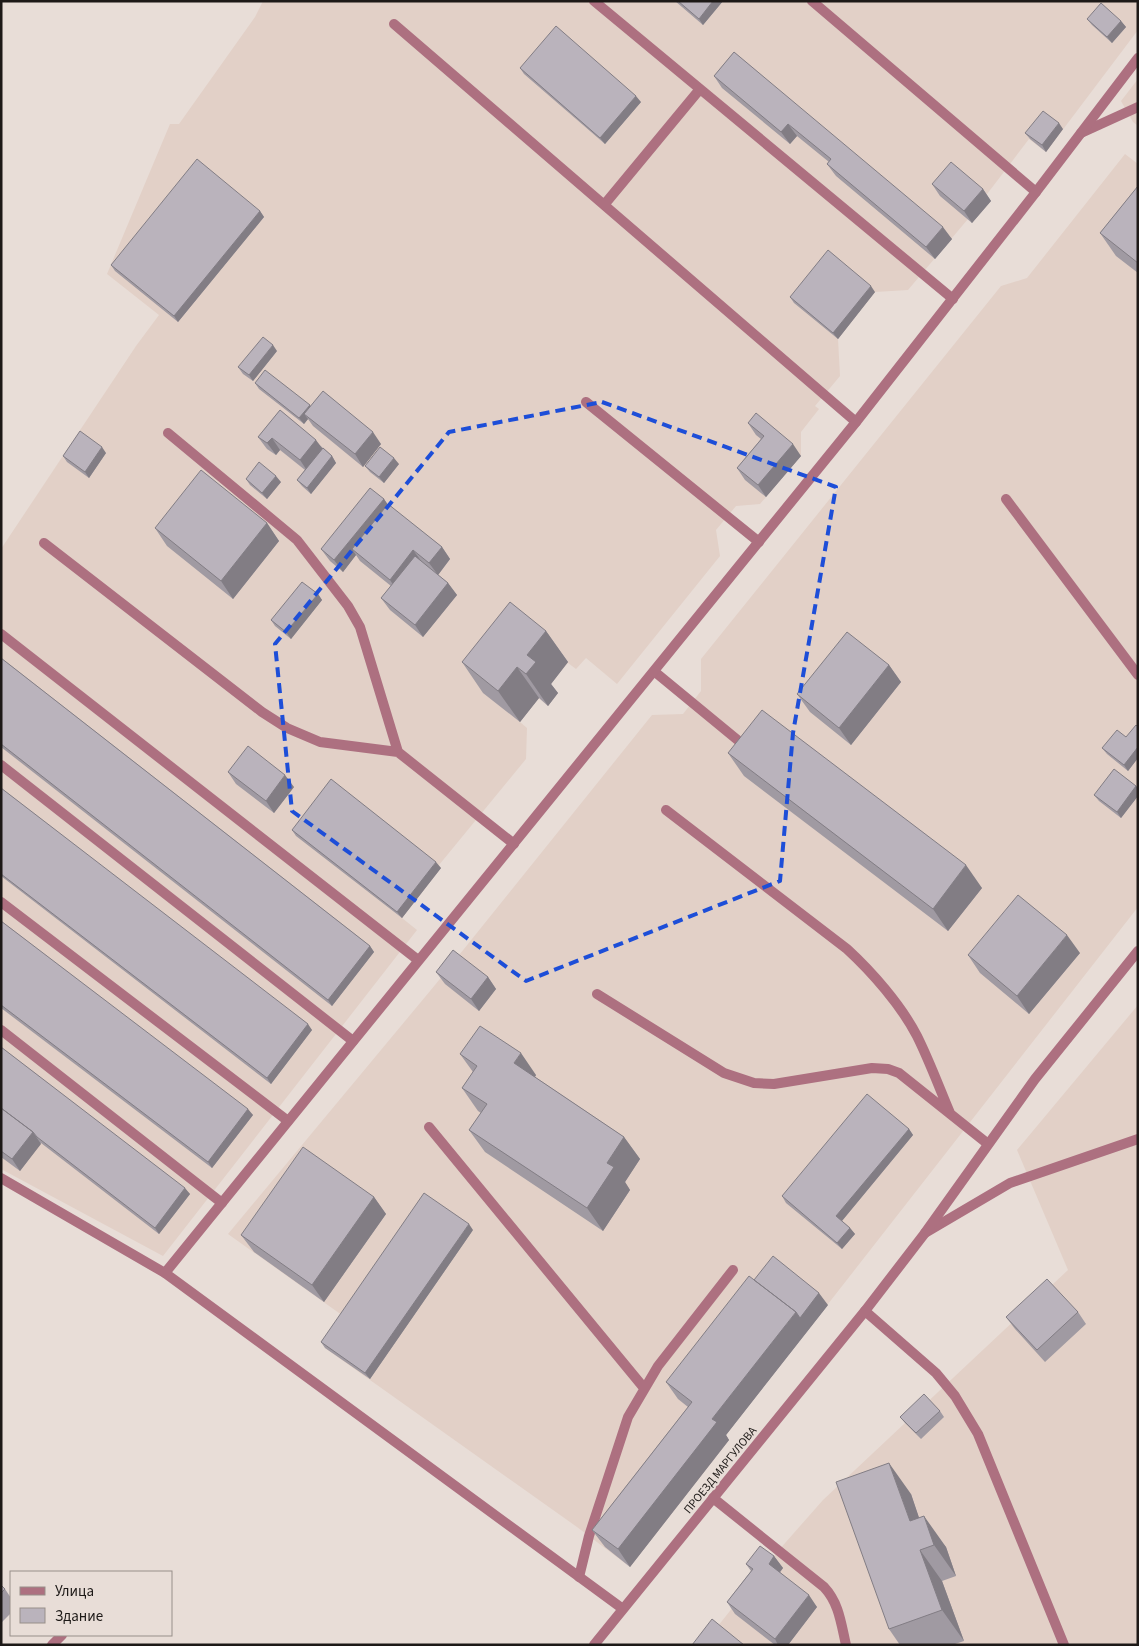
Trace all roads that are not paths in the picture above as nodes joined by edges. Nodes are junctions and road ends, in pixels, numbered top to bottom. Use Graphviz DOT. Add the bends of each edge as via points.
graph roads {
  1 [pos="594,1"];
  2 [pos="812,1"];
  3 [pos="394,24"];
  4 [pos="1138,58"];
  5 [pos="700,89"];
  6 [pos="1138,107"];
  7 [pos="1081,133"];
  8 [pos="1036,192"];
  9 [pos="604,205"];
  10 [pos="953,299"];
  11 [pos="586,402"];
  12 [pos="856,422"];
  13 [pos="168,433"];
  14 [pos="1006,499"];
  15 [pos="759,542"];
  16 [pos="44,543"];
  17 [pos="1,634"];
  18 [pos="655,672"];
  19 [pos="1138,675"];
  20 [pos="740,742"];
  21 [pos="398,752"];
  22 [pos="1,765"];
  23 [pos="666,810"];
  24 [pos="514,844"];
  25 [pos="1,902"];
  26 [pos="1138,951"];
  27 [pos="418,960"];
  28 [pos="597,994"];
  29 [pos="1,1030"];
  30 [pos="353,1041"];
  31 [pos="950,1114"];
  32 [pos="288,1121"];
  33 [pos="429,1127"];
  34 [pos="1138,1138"];
  35 [pos="988,1144"];
  36 [pos="1,1178"];
  37 [pos="222,1202"];
  38 [pos="925,1233"];
  39 [pos="733,1270"];
  40 [pos="165,1273"];
  41 [pos="865,1310"];
  42 [pos="644,1388"];
  43 [pos="713,1498"];
  44 [pos="579,1577"];
  45 [pos="623,1609"];
  46 [pos="61,1636"];
  47 [pos="52,1645"];
  48 [pos="594,1645"];
  49 [pos="846,1645"];
  50 [pos="1064,1645"];
  1 -- 5 [label="street"];
  2 -- 8 [label="street"];
  3 -- 9 [label="street"];
  4 -- 7 [label="street"];
  5 -- 9 [label="street"];
  5 -- 10 [label="street"];
  6 -- 7 [label="street"];
  7 -- 8 [label="street"];
  8 -- 10 [label="street"];
  9 -- 12 [label="street"];
  10 -- 12 [label="street"];
  11 -- 15 [label="street"];
  12 -- 15 [label="street"];
  13 -- 21 [label="street" via="297,540 348,606 360,627"];
  14 -- 19 [label="street"];
  15 -- 18 [label="street"];
  16 -- 21 [label="street" via="287,728 320,742"];
  17 -- 27 [label="street"];
  18 -- 20 [label="street"];
  18 -- 24 [label="street"];
  21 -- 24 [label="street"];
  22 -- 30 [label="street"];
  23 -- 31 [label="street" via="862,963 909,1022"];
  24 -- 27 [label="street"];
  25 -- 32 [label="street"];
  26 -- 35 [label="street, ПРОЕЗД МАРГУЛОВА" via="1035,1079"];
  27 -- 30 [label="street"];
  28 -- 31 [label="street" via="724,1073 754,1083 774,1084 872,1068 888,1069 899,1073"];
  29 -- 37 [label="street"];
  30 -- 32 [label="street"];
  31 -- 35 [label="street"];
  32 -- 37 [label="street"];
  33 -- 42 [label="street"];
  34 -- 38 [label="street" via="1010,1183"];
  35 -- 38 [label="street, ПРОЕЗД МАРГУЛОВА"];
  36 -- 40 [label="street"];
  37 -- 40 [label="street"];
  38 -- 41 [label="street, ПРОЕЗД МАРГУЛОВА"];
  39 -- 42 [label="street"];
  40 -- 44 [label="street"];
  41 -- 43 [label="street, ПРОЕЗД МАРГУЛОВА"];
  41 -- 50 [label="street" via="936,1373 955,1396 978,1434"];
  42 -- 44 [label="street" via="628,1417"];
  43 -- 45 [label="street, ПРОЕЗД МАРГУЛОВА"];
  43 -- 49 [label="street" via="832,1595"];
  44 -- 45 [label="street"];
  45 -- 48 [label="street, ПРОЕЗД МАРГУЛОВА"];
  46 -- 47 [label="street"];
}
